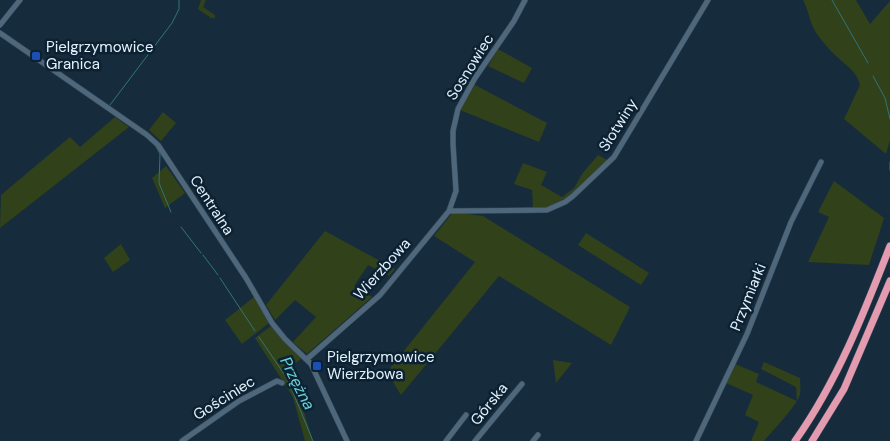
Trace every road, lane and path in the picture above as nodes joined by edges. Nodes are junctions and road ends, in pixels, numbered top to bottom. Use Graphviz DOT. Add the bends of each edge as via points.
graph roads {
  1 [pos="20,0"];
  2 [pos="525,0"];
  3 [pos="708,0"];
  4 [pos="0,25"];
  5 [pos="0,33"];
  6 [pos="821,162"];
  7 [pos="449,211"];
  8 [pos="890,246"];
  9 [pos="890,282"];
  10 [pos="308,359"];
  11 [pos="282,383"];
  12 [pos="522,384"];
  13 [pos="466,415"];
  14 [pos="538,435"];
  15 [pos="182,441"];
  16 [pos="347,441"];
  17 [pos="446,441"];
  18 [pos="475,441"];
  19 [pos="533,441"];
  20 [pos="696,441"];
  21 [pos="795,441"];
  22 [pos="812,441"];
  1 -- 4 [label="street"];
  2 -- 7 [label="street, Sosnowiec" via="458,109 452,144 457,186"];
  3 -- 7 [label="street, Słotwiny" via="614,157 565,202 547,210"];
  5 -- 10 [label="street, Centralna" via="158,145 272,323"];
  6 -- 20 [label="street, Przymiarki" via="791,222 747,334"];
  7 -- 10 [label="street, Wierzbowa" via="380,295"];
  8 -- 21 [label="highway" via="832,381"];
  9 -- 22 [label="highway" via="844,389"];
  10 -- 16 [label="street, Centralna"];
  11 -- 15 [label="street, Gościniec" via="277,381 239,401"];
  12 -- 18 [label="street, Górska"];
  13 -- 17 [label="street"];
  14 -- 19 [label="street"];
}
